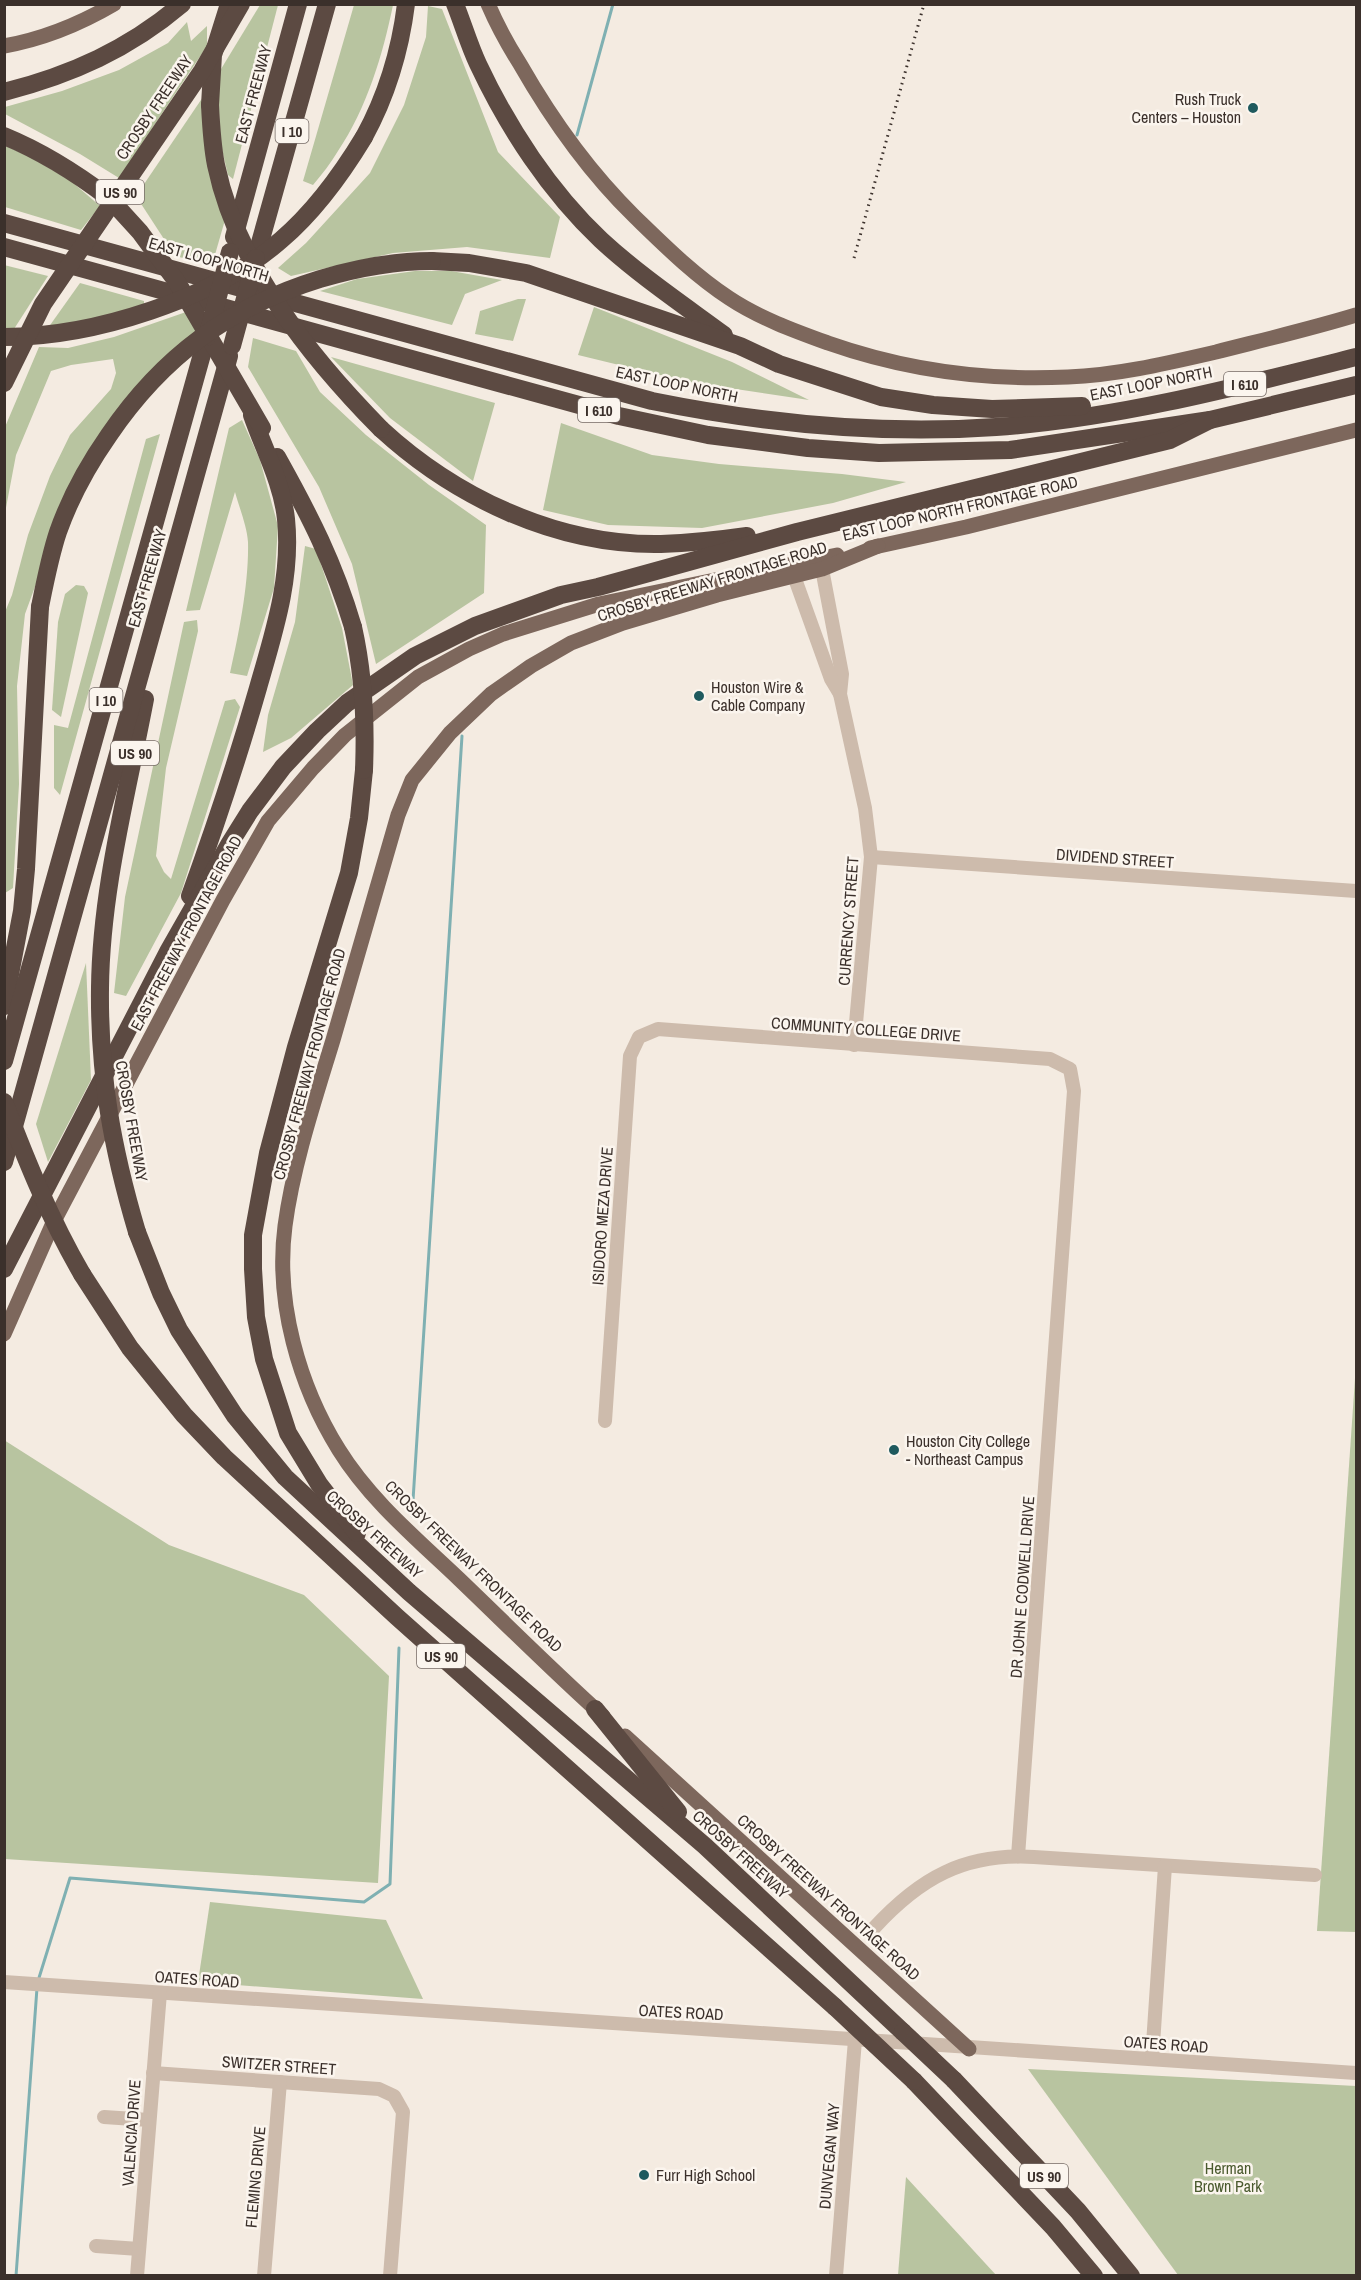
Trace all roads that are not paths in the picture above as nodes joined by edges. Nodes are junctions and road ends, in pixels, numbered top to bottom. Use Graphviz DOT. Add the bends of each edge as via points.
graph roads {
  1 [pos="114,4"];
  2 [pos="182,4"];
  3 [pos="229,4"];
  4 [pos="242,4"];
  5 [pos="298,4"];
  6 [pos="327,4"];
  7 [pos="406,4"];
  8 [pos="455,4"];
  9 [pos="488,4"];
  10 [pos="4,46"];
  11 [pos="4,92"];
  12 [pos="4,136"];
  13 [pos="4,223"];
  14 [pos="4,247"];
  15 [pos="1356,315"];
  16 [pos="4,338"];
  17 [pos="740,346"];
  18 [pos="1356,357"];
  19 [pos="4,383"];
  20 [pos="1356,385"];
  21 [pos="1154,404"];
  22 [pos="1210,420"];
  23 [pos="259,429"];
  24 [pos="1356,430"];
  25 [pos="797,532"];
  26 [pos="878,546"];
  27 [pos="822,569"];
  28 [pos="168,576"];
  29 [pos="794,576"];
  30 [pos="833,635"];
  31 [pos="817,639"];
  32 [pos="469,649"];
  33 [pos="840,694"];
  34 [pos="870,857"];
  35 [pos="1356,891"];
  36 [pos="169,950"];
  37 [pos="4,1006"];
  38 [pos="658,1029"];
  39 [pos="854,1045"];
  40 [pos="4,1060"];
  41 [pos="1070,1069"];
  42 [pos="4,1102"];
  43 [pos="4,1162"];
  44 [pos="4,1269"];
  45 [pos="4,1335"];
  46 [pos="605,1421"];
  47 [pos="410,1592"];
  48 [pos="595,1709"];
  49 [pos="705,1846"];
  50 [pos="1018,1856"];
  51 [pos="1165,1866"];
  52 [pos="1315,1875"];
  53 [pos="874,1928"];
  54 [pos="4,1982"];
  55 [pos="160,1993"];
  56 [pos="855,2040"];
  57 [pos="969,2049"];
  58 [pos="1152,2059"];
  59 [pos="153,2073"];
  60 [pos="1356,2073"];
  61 [pos="280,2082"];
  62 [pos="104,2117"];
  63 [pos="149,2120"];
  64 [pos="96,2246"];
  65 [pos="139,2250"];
  66 [pos="1091,2273"];
  67 [pos="137,2276"];
  68 [pos="264,2276"];
  69 [pos="390,2276"];
  70 [pos="836,2276"];
  71 [pos="1131,2276"];
  1 -- 10 [label="main road" via="89,19"];
  2 -- 11 [label="highway" via="156,26 101,59"];
  3 -- 25 [label="highway, bridge" via="213,55 210,105 211,138 234,221 263,282 302,340 381,429 415,459 452,483 501,510 538,524 604,540 659,544"];
  4 -- 19 [label="highway, CROSBY FREEWAY / US 90, bridge" via="202,71 43,304"];
  5 -- 40 [label="highway, EAST FREEWAY / I 10, bridge"];
  6 -- 28 [label="highway, EAST FREEWAY / I 10, bridge"];
  7 -- 16 [label="highway, bridge" via="394,70 364,137 304,219 269,250 189,295 118,320 63,332"];
  8 -- 17 [label="highway" via="478,64 509,121 570,208 636,271"];
  9 -- 15 [label="main road" via="524,72 564,134 622,203 682,263 730,298 802,334 867,357 944,372 1015,378 1070,377 1162,364"];
  12 -- 23 [label="highway, bridge" via="70,169 109,198 140,232 215,346"];
  13 -- 21 [label="highway, EAST LOOP NORTH / I 610" via="620,393 714,413 829,427 923,430 998,427"];
  14 -- 22 [label="highway, I 610" via="619,416 708,435 879,453 955,452 1010,450"];
  17 -- 21 [label="highway" via="778,364 881,397 933,405 992,409"];
  17 -- 37 [label="highway, bridge" via="526,273 469,263 402,262 291,288 247,308 197,340 164,368 130,404 102,444 59,531 40,607 27,868"];
  18 -- 21 [label="highway, EAST LOOP NORTH / I 610"];
  20 -- 22 [label="highway, I 610"];
  22 -- 25 [label="highway" via="1170,440"];
  23 -- 36 [label="highway" via="285,517 288,554 284,589 243,742"];
  23 -- 47 [label="highway, bridge" via="336,572 353,627 366,705 364,770 349,873 296,1047 268,1153 253,1235 256,1317 264,1359 288,1433 351,1526"];
  24 -- 26 [label="main road, EAST LOOP NORTH FRONTAGE ROAD"];
  25 -- 36 [label="highway" via="561,595 475,626 415,656 347,703 283,767 250,811"];
  26 -- 27 [label="main road, CROSBY FREEWAY FRONTAGE ROAD"];
  26 -- 32 [label="main road, EAST LOOP NORTH FRONTAGE ROAD" via="599,604 534,623"];
  27 -- 29 [label="main road, CROSBY FREEWAY FRONTAGE ROAD"];
  27 -- 30 [label="street, CURRENCY STREET"];
  28 -- 43 [label="highway, EAST FREEWAY / I 10"];
  28 -- 47 [label="highway, CROSBY FREEWAY / US 90, bridge" via="103,931 100,1039 112,1138 124,1189 137,1232 178,1330 235,1416 285,1477"];
  29 -- 31 [label="street, CURRENCY STREET"];
  29 -- 48 [label="main road, CROSBY FREEWAY FRONTAGE ROAD" via="717,595 571,643 492,694 450,733 412,780 398,815 303,1142 285,1227 284,1283 292,1332 316,1409 339,1451 386,1510"];
  30 -- 31 [label="street"];
  30 -- 33 [label="street, CURRENCY STREET" via="842,674"];
  31 -- 33 [label="street, CURRENCY STREET"];
  32 -- 45 [label="main road, EAST FREEWAY FRONTAGE ROAD" via="418,677 345,735 268,821 222,900 52,1224"];
  33 -- 34 [label="street, CURRENCY STREET" via="865,808"];
  34 -- 35 [label="street, DIVIDEND STREET"];
  34 -- 39 [label="street, CURRENCY STREET"];
  36 -- 44 [label="highway"];
  38 -- 39 [label="street, COMMUNITY COLLEGE DRIVE"];
  38 -- 46 [label="street, ISIDORO MEZA DRIVE" via="639,1037 630,1056"];
  39 -- 41 [label="street, COMMUNITY COLLEGE DRIVE" via="1050,1059"];
  41 -- 50 [label="street, DR JOHN E CODWELL DRIVE" via="1074,1091"];
  42 -- 66 [label="highway, US 90, bridge" via="44,1203 82,1274 130,1348 184,1415 397,1617 914,2081 1053,2227"];
  47 -- 49 [label="highway, CROSBY FREEWAY / US 90"];
  48 -- 49 [label="highway"];
  48 -- 57 [label="main road, CROSBY FREEWAY FRONTAGE ROAD"];
  49 -- 71 [label="highway, CROSBY FREEWAY / US 90, bridge" via="954,2080 1078,2211"];
  50 -- 51 [label="street"];
  50 -- 53 [label="street" via="975,1862 943,1873 916,1888"];
  51 -- 52 [label="street"];
  51 -- 58 [label="street"];
  54 -- 55 [label="street, OATES ROAD"];
  55 -- 56 [label="street, OATES ROAD"];
  55 -- 59 [label="street, VALENCIA DRIVE"];
  56 -- 57 [label="street, OATES ROAD"];
  56 -- 70 [label="street, DUNVEGAN WAY"];
  57 -- 58 [label="street, OATES ROAD"];
  58 -- 60 [label="street, OATES ROAD"];
  59 -- 61 [label="street, SWITZER STREET"];
  59 -- 63 [label="street, VALENCIA DRIVE"];
  61 -- 68 [label="street, FLEMING DRIVE"];
  61 -- 69 [label="street, SWITZER STREET" via="379,2089 398,2102 403,2112"];
  62 -- 63 [label="street"];
  63 -- 65 [label="street, VALENCIA DRIVE"];
  64 -- 65 [label="street"];
  65 -- 67 [label="street, VALENCIA DRIVE"];
}
